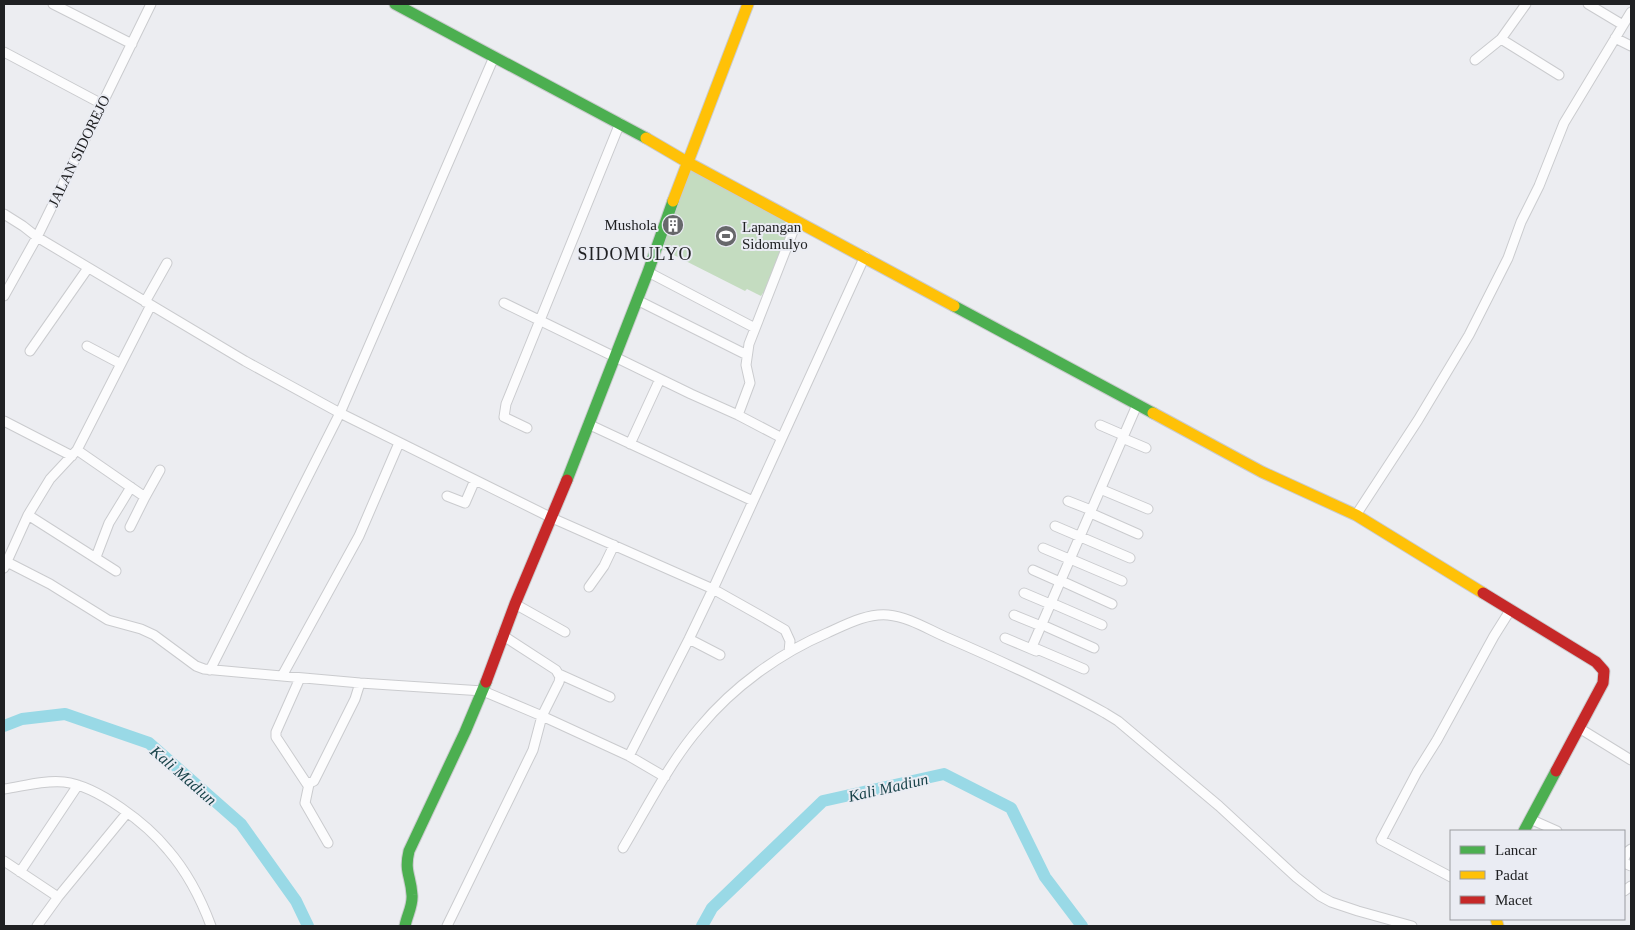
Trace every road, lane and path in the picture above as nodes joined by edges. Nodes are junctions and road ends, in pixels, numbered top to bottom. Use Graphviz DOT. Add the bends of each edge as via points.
graph roads {
  1 [pos="53,4"];
  2 [pos="151,4"];
  3 [pos="395,4"];
  4 [pos="748,4"];
  5 [pos="1526,4"];
  6 [pos="1588,4"];
  7 [pos="1631,12"];
  8 [pos="1623,25"];
  9 [pos="1616,38"];
  10 [pos="1501,39"];
  11 [pos="132,44"];
  12 [pos="1631,46"];
  13 [pos="4,52"];
  14 [pos="494,57"];
  15 [pos="1475,60"];
  16 [pos="1559,75"];
  17 [pos="102,104"];
  18 [pos="620,124"];
  19 [pos="687,162"];
  20 [pos="4,214"];
  21 [pos="797,221"];
  22 [pos="37,237"];
  23 [pos="865,256"];
  24 [pos="167,264"];
  25 [pos="88,268"];
  26 [pos="648,272"];
  27 [pos="4,296"];
  28 [pos="637,300"];
  29 [pos="504,303"];
  30 [pos="148,304"];
  31 [pos="540,320"];
  32 [pos="755,328"];
  33 [pos="88,346"];
  34 [pos="30,352"];
  35 [pos="747,355"];
  36 [pos="614,357"];
  37 [pos="121,364"];
  38 [pos="660,379"];
  39 [pos="1139,406"];
  40 [pos="340,413"];
  41 [pos="738,415"];
  42 [pos="4,421"];
  43 [pos="588,424"];
  44 [pos="1100,425"];
  45 [pos="527,428"];
  46 [pos="782,438"];
  47 [pos="1125,438"];
  48 [pos="399,443"];
  49 [pos="630,444"];
  50 [pos="1146,448"];
  51 [pos="75,453"];
  52 [pos="160,470"];
  53 [pos="474,480"];
  54 [pos="131,488"];
  55 [pos="1106,491"];
  56 [pos="446,496"];
  57 [pos="146,497"];
  58 [pos="754,501"];
  59 [pos="1068,501"];
  60 [pos="1148,509"];
  61 [pos="1093,513"];
  62 [pos="28,515"];
  63 [pos="1356,515"];
  64 [pos="552,518"];
  65 [pos="1055,526"];
  66 [pos="130,527"];
  67 [pos="1084,534"];
  68 [pos="1138,534"];
  69 [pos="614,545"];
  70 [pos="1043,548"];
  71 [pos="96,557"];
  72 [pos="1130,558"];
  73 [pos="1072,560"];
  74 [pos="6,565"];
  75 [pos="1033,570"];
  76 [pos="116,571"];
  77 [pos="1122,581"];
  78 [pos="1063,583"];
  79 [pos="589,587"];
  80 [pos="713,590"];
  81 [pos="1024,593"];
  82 [pos="515,604"];
  83 [pos="1053,604"];
  84 [pos="1112,604"];
  85 [pos="1511,609"];
  86 [pos="1014,615"];
  87 [pos="1102,625"];
  88 [pos="1044,627"];
  89 [pos="565,632"];
  90 [pos="502,635"];
  91 [pos="1005,638"];
  92 [pos="690,639"];
  93 [pos="1094,648"];
  94 [pos="1034,649"];
  95 [pos="789,652"];
  96 [pos="720,655"];
  97 [pos="1084,669"];
  98 [pos="210,670"];
  99 [pos="558,674"];
  100 [pos="282,676"];
  101 [pos="300,678"];
  102 [pos="360,683"];
  103 [pos="483,691"];
  104 [pos="610,697"];
  105 [pos="542,716"];
  106 [pos="1579,728"];
  107 [pos="629,756"];
  108 [pos="1631,760"];
  109 [pos="665,777"];
  110 [pos="309,784"];
  111 [pos="78,785"];
  112 [pos="4,789"];
  113 [pos="127,813"];
  114 [pos="1530,819"];
  115 [pos="1524,830"];
  116 [pos="1555,830"];
  117 [pos="328,843"];
  118 [pos="623,848"];
  119 [pos="4,861"];
  120 [pos="20,872"];
  121 [pos="1450,876"];
  122 [pos="58,897"];
  123 [pos="37,926"];
  124 [pos="211,926"];
  125 [pos="405,926"];
  126 [pos="447,926"];
  127 [pos="1412,926"];
  1 -- 11 [label="street"];
  2 -- 11 [label="street, JALAN SIDOREJO"];
  3 -- 14 [label="main road"];
  4 -- 19 [label="main road"];
  5 -- 10 [label="street"];
  6 -- 8 [label="street"];
  7 -- 8 [label="street"];
  8 -- 9 [label="street"];
  9 -- 12 [label="street"];
  9 -- 63 [label="street" via="1564,123 1508,258 1469,335"];
  10 -- 15 [label="street"];
  10 -- 16 [label="street"];
  11 -- 17 [label="street, JALAN SIDOREJO"];
  13 -- 17 [label="street"];
  14 -- 18 [label="main road"];
  14 -- 40 [label="street"];
  17 -- 22 [label="street, JALAN SIDOREJO"];
  18 -- 19 [label="main road"];
  18 -- 31 [label="street"];
  19 -- 21 [label="main road"];
  19 -- 26 [label="main road"];
  20 -- 22 [label="street"];
  21 -- 23 [label="main road"];
  21 -- 32 [label="street"];
  22 -- 25 [label="street"];
  22 -- 27 [label="street, JALAN SIDOREJO"];
  23 -- 39 [label="main road"];
  23 -- 46 [label="street"];
  24 -- 30 [label="street"];
  25 -- 30 [label="street"];
  25 -- 34 [label="street"];
  26 -- 28 [label="main road"];
  26 -- 32 [label="street"];
  28 -- 35 [label="street"];
  28 -- 36 [label="main road"];
  29 -- 31 [label="street"];
  30 -- 37 [label="street"];
  30 -- 40 [label="street"];
  31 -- 36 [label="street"];
  31 -- 45 [label="street" via="503,416"];
  32 -- 35 [label="street"];
  33 -- 37 [label="street"];
  35 -- 41 [label="street" via="750,383"];
  36 -- 38 [label="street"];
  36 -- 43 [label="main road"];
  37 -- 51 [label="street"];
  38 -- 41 [label="street"];
  38 -- 49 [label="street"];
  39 -- 47 [label="street"];
  39 -- 63 [label="main road" via="1262,472"];
  40 -- 48 [label="street"];
  40 -- 98 [label="street"];
  41 -- 46 [label="street"];
  42 -- 51 [label="street"];
  43 -- 49 [label="street"];
  43 -- 64 [label="main road"];
  44 -- 47 [label="street"];
  46 -- 58 [label="street"];
  47 -- 50 [label="street"];
  47 -- 55 [label="street"];
  47 -- 61 [label="street"];
  48 -- 53 [label="street"];
  48 -- 100 [label="street" via="359,536"];
  49 -- 58 [label="street"];
  51 -- 54 [label="street"];
  51 -- 62 [label="street" via="50,479"];
  52 -- 57 [label="street"];
  53 -- 56 [label="street" via="464,503"];
  53 -- 64 [label="street"];
  54 -- 57 [label="street"];
  54 -- 71 [label="street" via="109,523"];
  55 -- 60 [label="street"];
  55 -- 61 [label="street"];
  57 -- 66 [label="street"];
  58 -- 80 [label="street"];
  59 -- 61 [label="street"];
  61 -- 67 [label="street"];
  61 -- 68 [label="street"];
  62 -- 71 [label="street"];
  62 -- 74 [label="street"];
  63 -- 85 [label="main road"];
  64 -- 69 [label="street"];
  64 -- 82 [label="main road"];
  65 -- 67 [label="street"];
  67 -- 72 [label="street"];
  67 -- 73 [label="street"];
  69 -- 79 [label="street"];
  69 -- 80 [label="street"];
  70 -- 73 [label="street"];
  71 -- 76 [label="street"];
  73 -- 77 [label="street"];
  73 -- 78 [label="street"];
  74 -- 98 [label="street" via="50,584 108,620 154,635 196,666"];
  75 -- 78 [label="street"];
  78 -- 83 [label="street"];
  78 -- 84 [label="street"];
  80 -- 92 [label="street"];
  80 -- 95 [label="street" via="785,630 790,641"];
  81 -- 83 [label="street"];
  82 -- 89 [label="street"];
  82 -- 90 [label="main road"];
  83 -- 87 [label="street"];
  83 -- 88 [label="street"];
  85 -- 106 [label="main road" via="1603,668 1603,684"];
  85 -- 121 [label="street" via="1381,840"];
  86 -- 88 [label="street"];
  88 -- 93 [label="street"];
  88 -- 94 [label="street"];
  90 -- 99 [label="street"];
  90 -- 103 [label="main road"];
  91 -- 94 [label="street"];
  92 -- 96 [label="street"];
  92 -- 107 [label="street"];
  94 -- 97 [label="street"];
  95 -- 109 [label="street" via="721,704 691,738"];
  95 -- 127 [label="street" via="852,622 887,615 904,618 995,658 1118,721 1320,896"];
  98 -- 100 [label="street"];
  99 -- 104 [label="street"];
  99 -- 105 [label="street" via="559,682"];
  100 -- 101 [label="street"];
  101 -- 102 [label="street"];
  101 -- 110 [label="street" via="276,737"];
  102 -- 103 [label="street"];
  102 -- 110 [label="street" via="314,781"];
  103 -- 105 [label="street"];
  103 -- 125 [label="main road" via="406,860 412,904"];
  105 -- 107 [label="street"];
  105 -- 126 [label="street" via="533,750"];
  106 -- 108 [label="street"];
  106 -- 114 [label="main road"];
  107 -- 109 [label="street"];
  109 -- 118 [label="street"];
  110 -- 117 [label="street" via="305,803"];
  111 -- 112 [label="street" via="52,782"];
  111 -- 113 [label="street"];
  111 -- 120 [label="street"];
  113 -- 122 [label="street"];
  113 -- 124 [label="street" via="168,849 193,887"];
  114 -- 115 [label="main road"];
  114 -- 116 [label="street"];
  119 -- 120 [label="street"];
  120 -- 122 [label="street"];
  122 -- 123 [label="street"];
}
